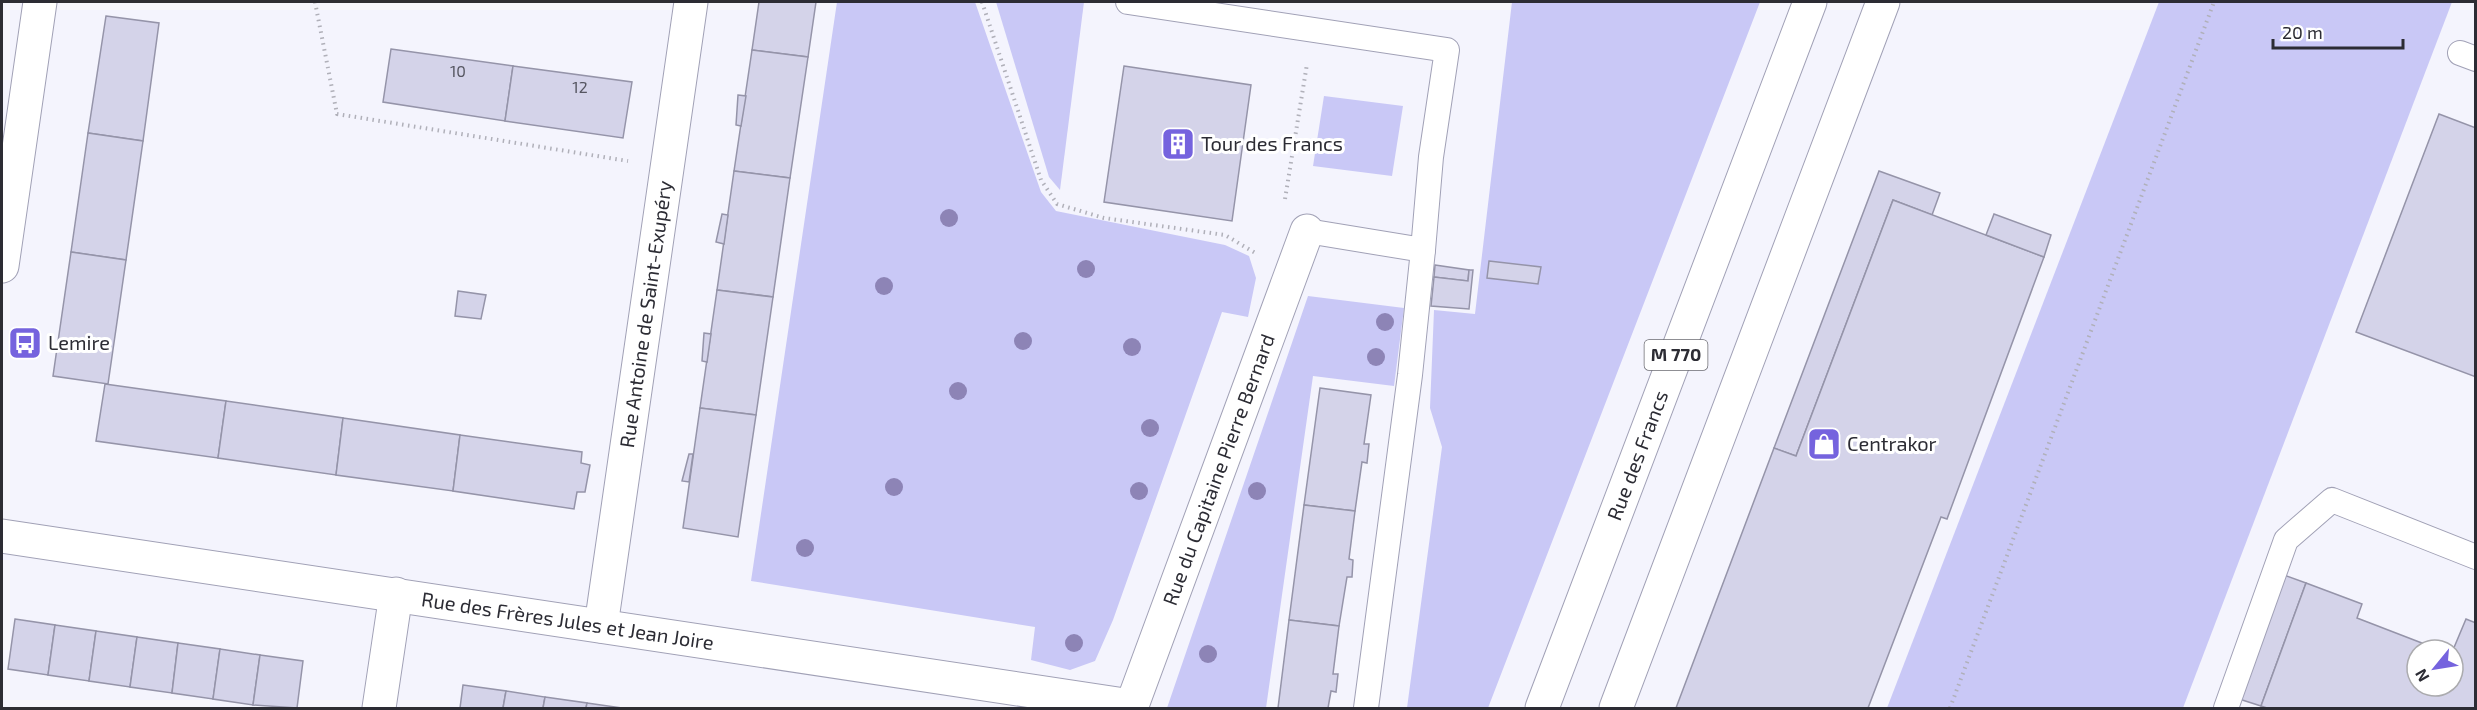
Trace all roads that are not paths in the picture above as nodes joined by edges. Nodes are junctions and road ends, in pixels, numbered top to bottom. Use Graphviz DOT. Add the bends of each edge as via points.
graph roads {
  1 [pos="40,2"];
  2 [pos="691,2"];
  3 [pos="1128,2"];
  4 [pos="1810,2"];
  5 [pos="1883,2"];
  6 [pos="1307,231"];
  7 [pos="1423,250"];
  8 [pos="2,267"];
  9 [pos="2,536"];
  10 [pos="2475,557"];
  11 [pos="396,594"];
  12 [pos="601,626"];
  13 [pos="1131,707"];
  14 [pos="379,708"];
  15 [pos="1366,708"];
  16 [pos="1542,708"];
  17 [pos="1616,708"];
  18 [pos="2226,708"];
  1 -- 8 [label="street"];
  2 -- 12 [label="street, Rue Antoine de Saint-Exupéry"];
  3 -- 7 [label="lane" via="1447,50 1431,157"];
  4 -- 16 [label="street, Rue des Francs / M 770"];
  5 -- 17 [label="street"];
  6 -- 7 [label="lane"];
  6 -- 13 [label="street, Rue du Capitaine Pierre Bernard"];
  7 -- 15 [label="lane"];
  9 -- 11 [label="street, Rue des Frères Jules et Jean Joire"];
  10 -- 18 [label="lane" via="2332,500 2286,540"];
  11 -- 12 [label="street, Rue des Frères Jules et Jean Joire"];
  11 -- 14 [label="street"];
  12 -- 13 [label="street, Rue des Frères Jules et Jean Joire"];
}
